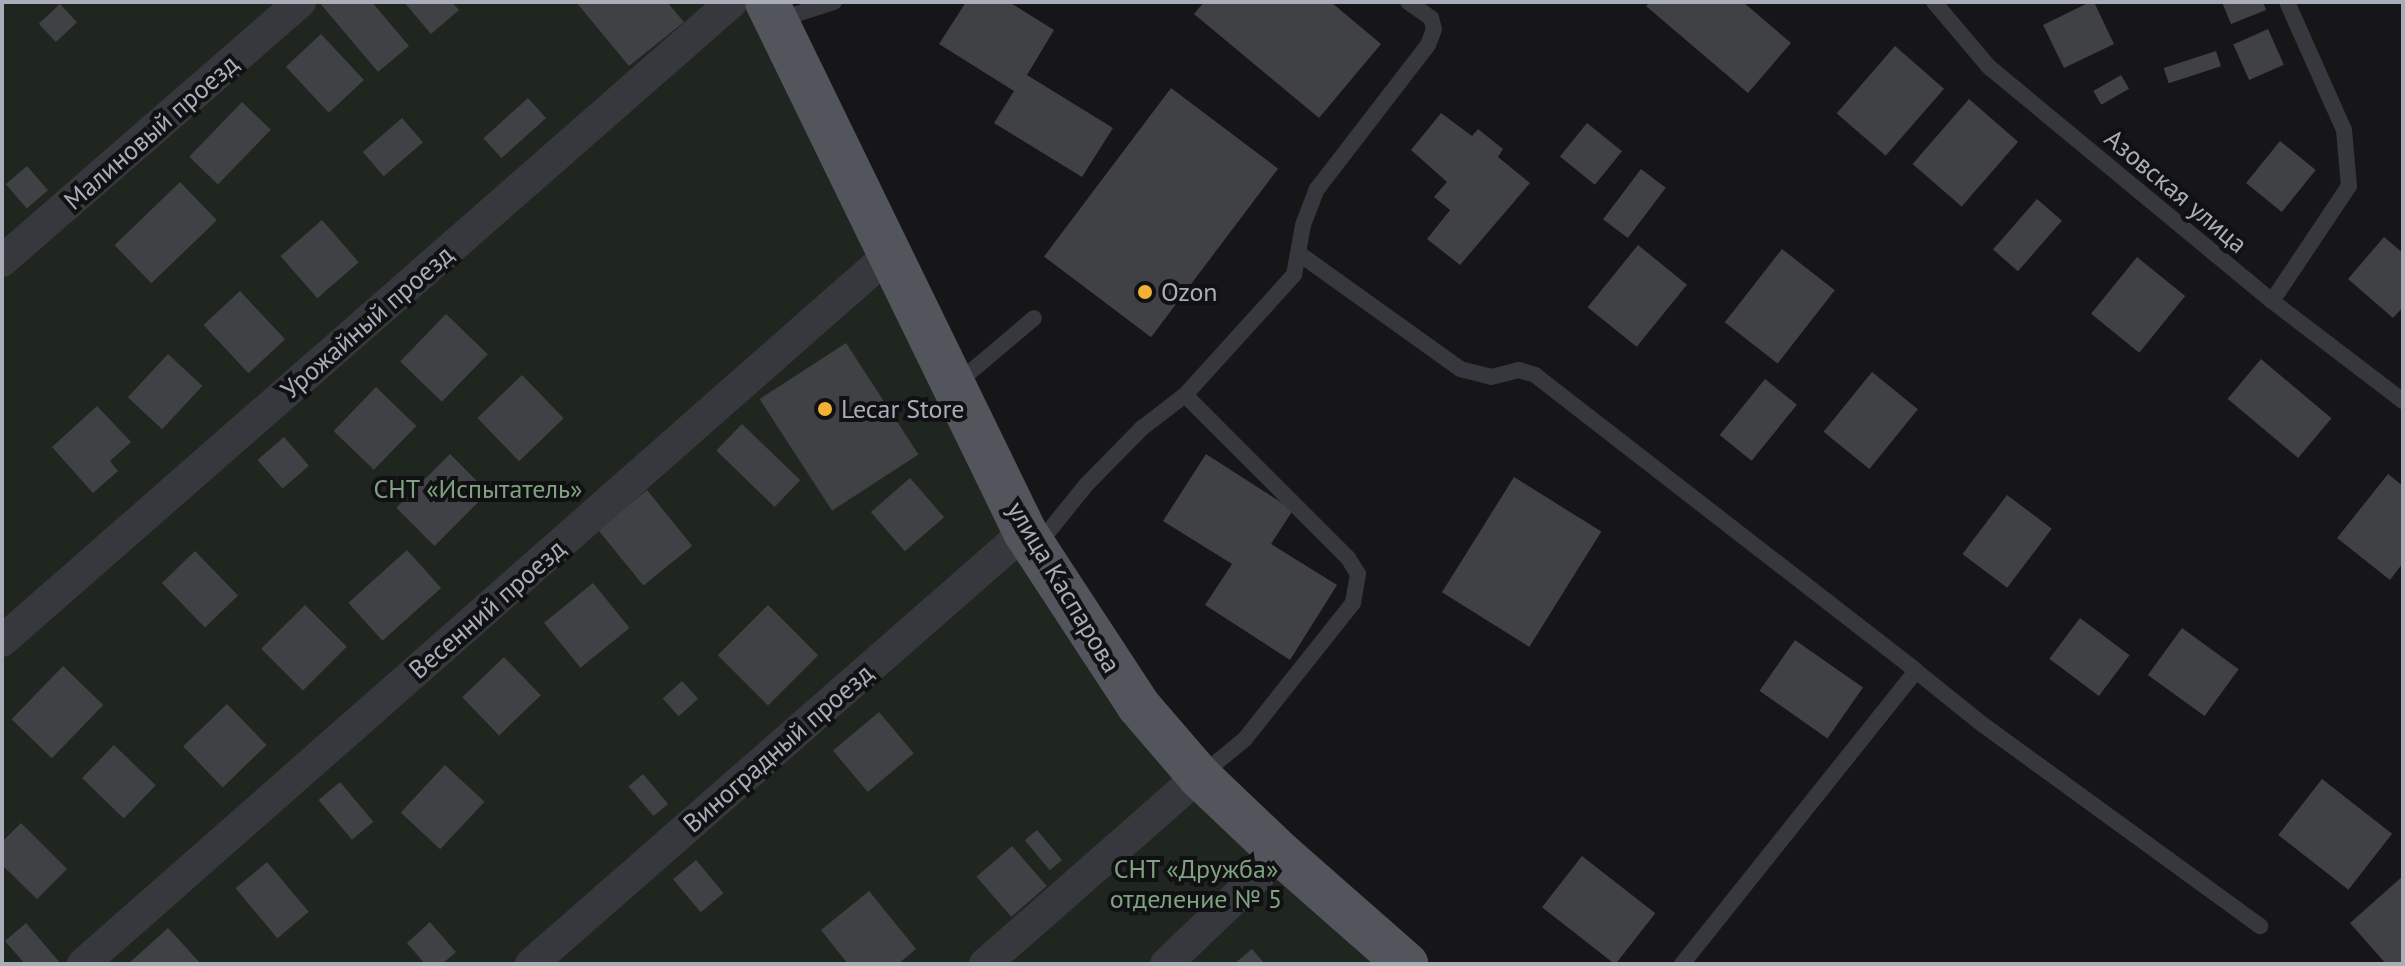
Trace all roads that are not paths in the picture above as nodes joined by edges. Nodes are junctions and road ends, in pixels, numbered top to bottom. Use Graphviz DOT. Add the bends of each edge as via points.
graph roads {
  1 [pos="300,2"];
  2 [pos="732,2"];
  3 [pos="834,2"];
  4 [pos="1408,2"];
  5 [pos="1934,2"];
  6 [pos="2287,2"];
  7 [pos="772,11"];
  8 [pos="891,253"];
  9 [pos="1301,255"];
  10 [pos="2,261"];
  11 [pos="2272,301"];
  12 [pos="1034,318"];
  13 [pos="955,385"];
  14 [pos="1185,395"];
  15 [pos="2403,401"];
  16 [pos="1030,540"];
  17 [pos="2,641"];
  18 [pos="1916,671"];
  19 [pos="1199,776"];
  20 [pos="1281,854"];
  21 [pos="2260,926"];
  22 [pos="83,964"];
  23 [pos="531,964"];
  24 [pos="985,964"];
  25 [pos="1166,964"];
  26 [pos="1406,964"];
  27 [pos="1682,964"];
  1 -- 10 [label="street, Малиновый проезд"];
  2 -- 17 [label="street, Урожайный проезд"];
  3 -- 7 [label="lane"];
  4 -- 9 [label="lane" via="1431,18 1434,29 1428,45 1317,189 1303,225"];
  5 -- 11 [label="lane, Азовская улица" via="1989,67"];
  6 -- 11 [label="lane" via="2344,130 2349,186"];
  7 -- 8 [label="main road, улица Каспарова"];
  8 -- 13 [label="main road, улица Каспарова"];
  8 -- 22 [label="street, Весенний проезд"];
  9 -- 14 [label="lane" via="1294,275"];
  9 -- 18 [label="lane" via="1460,369 1491,377 1519,370 1535,375"];
  11 -- 15 [label="lane, Азовская улица"];
  12 -- 13 [label="lane"];
  13 -- 16 [label="main road, улица Каспарова"];
  14 -- 16 [label="lane" via="1142,428"];
  14 -- 19 [label="lane" via="1358,574 1353,603 1245,739"];
  16 -- 19 [label="main road, улица Каспарова" via="1138,705"];
  16 -- 23 [label="street, Виноградный проезд"];
  18 -- 21 [label="lane"];
  18 -- 27 [label="lane"];
  19 -- 20 [label="main road, улица Каспарова"];
  19 -- 24 [label="street"];
  20 -- 25 [label="street"];
  20 -- 26 [label="main road, улица Каспарова"];
}
